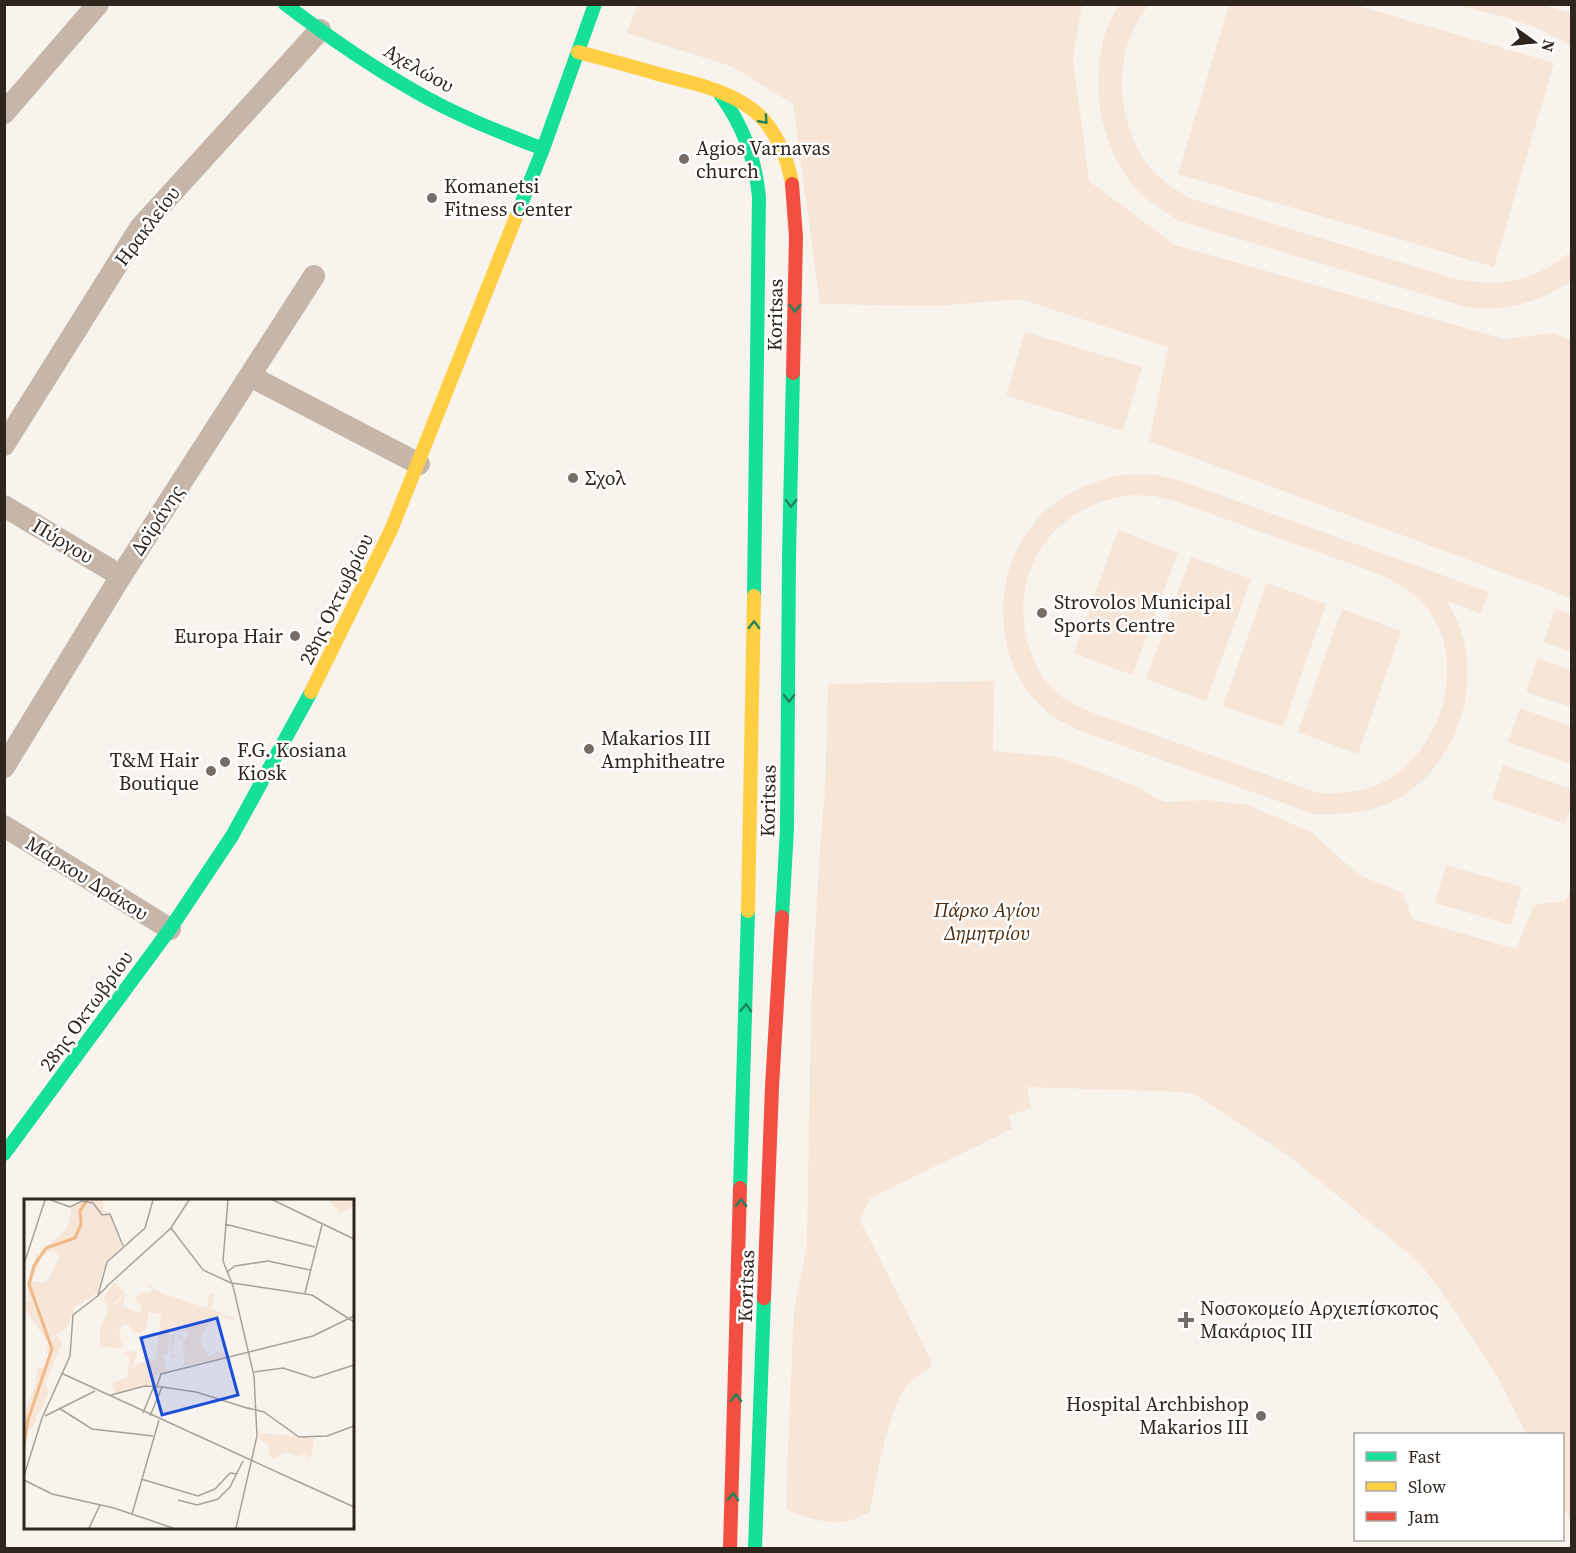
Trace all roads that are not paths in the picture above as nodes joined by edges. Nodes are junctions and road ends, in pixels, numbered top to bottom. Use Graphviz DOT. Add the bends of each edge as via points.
graph roads {
  1 [pos="98,4"];
  2 [pos="285,4"];
  3 [pos="595,4"];
  4 [pos="320,30"];
  5 [pos="578,52"];
  6 [pos="715,89"];
  7 [pos="4,113"];
  8 [pos="543,149"];
  9 [pos="314,276"];
  10 [pos="250,376"];
  11 [pos="4,445"];
  12 [pos="419,464"];
  13 [pos="4,506"];
  14 [pos="121,576"];
  15 [pos="4,767"];
  16 [pos="4,826"];
  17 [pos="170,929"];
  18 [pos="4,1154"];
  19 [pos="730,1548"];
  20 [pos="755,1548"];
  1 -- 7 [label="street"];
  2 -- 4 [label="street, Αχελώου"];
  3 -- 5 [label="street, 28ης Οκτωβρίου"];
  4 -- 8 [label="street, Αχελώου" via="418,93 477,123"];
  4 -- 11 [label="street, Ηρακλείου" via="140,228"];
  5 -- 6 [label="street, Koritsas"];
  5 -- 8 [label="street, 28ης Οκτωβρίου"];
  19 -- 6 [label="street, Koritsas, one-way" via="731,1178 752,776 760,215 756,164 747,138 735,114"];
  6 -- 20 [label="street, Koritsas, one-way" via="740,99 758,113 781,146 790,169 796,237 787,828 772,1087"];
  8 -- 12 [label="street, 28ης Οκτωβρίου"];
  9 -- 10 [label="street, Δοϊράνης"];
  10 -- 12 [label="street"];
  10 -- 14 [label="street, Δοϊράνης"];
  12 -- 17 [label="street, 28ης Οκτωβρίου" via="387,540 301,710 232,836"];
  13 -- 14 [label="street, Πύργου"];
  14 -- 15 [label="street, Δοϊράνης"];
  16 -- 17 [label="street, Μάρκου Δράκου"];
  17 -- 18 [label="street, 28ης Οκτωβρίου"];
}
